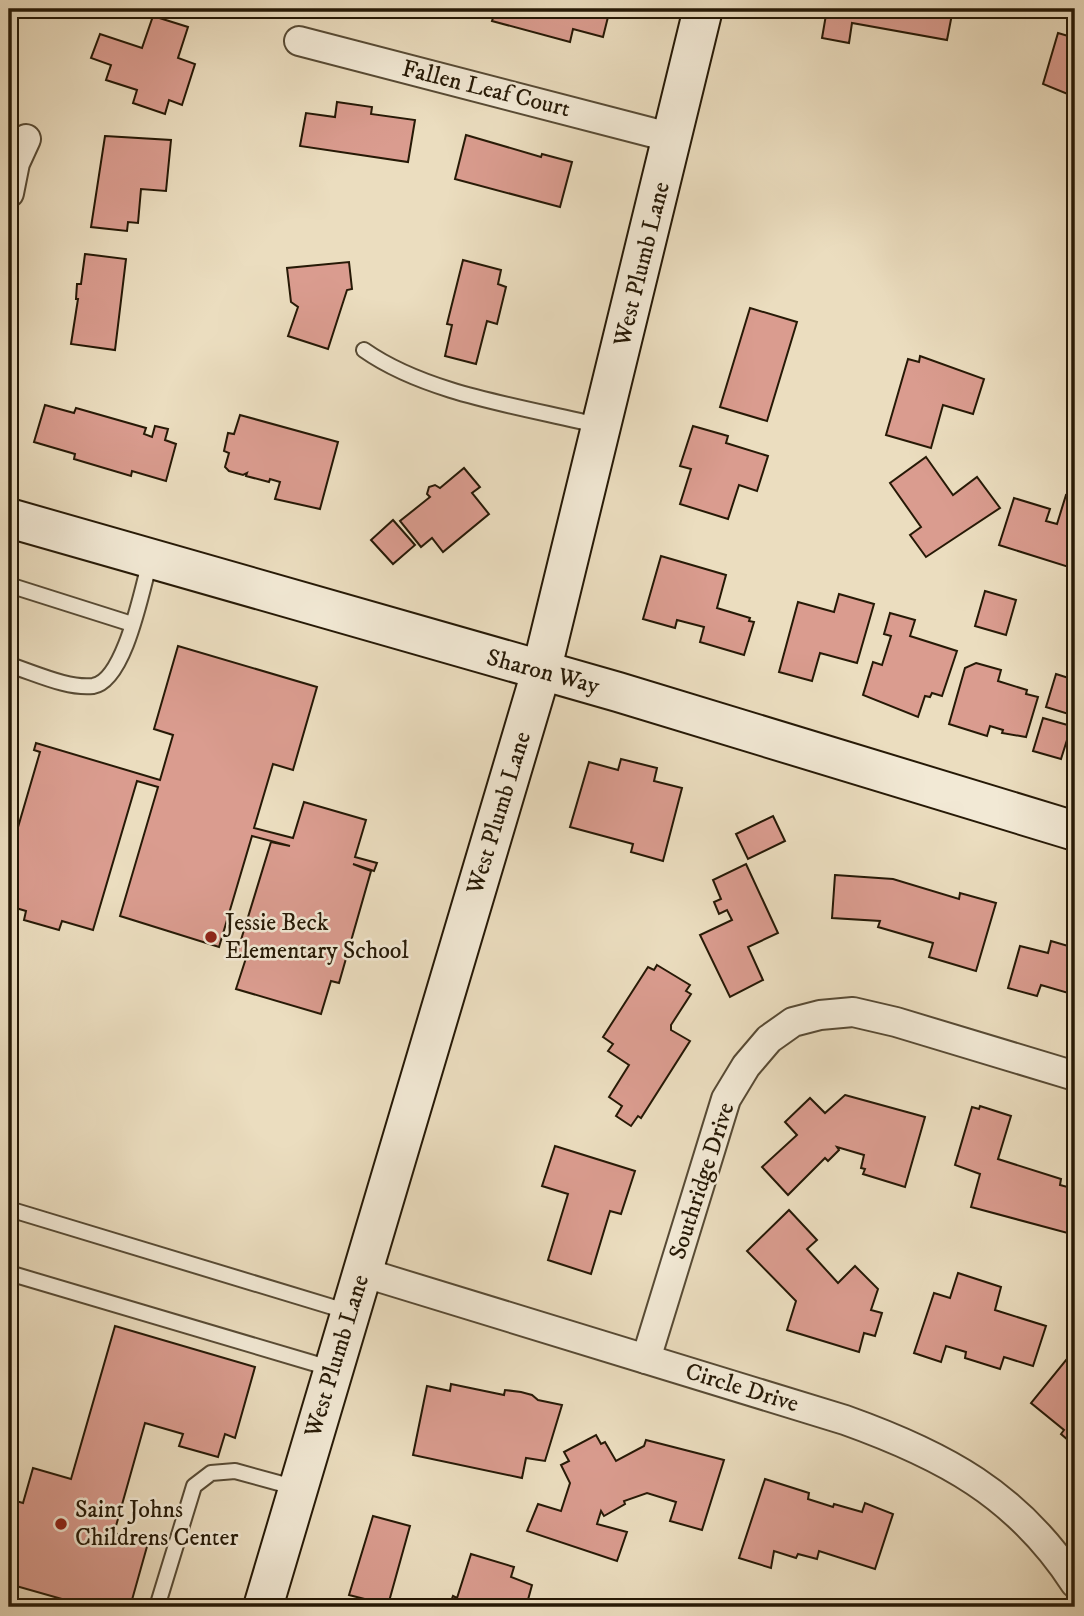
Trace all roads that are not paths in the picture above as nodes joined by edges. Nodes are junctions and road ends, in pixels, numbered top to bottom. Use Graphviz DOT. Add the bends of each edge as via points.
graph roads {
  1 [pos="703,9"];
  2 [pos="299,41"];
  3 [pos="673,138"];
  4 [pos="26,139"];
  5 [pos="9,193"];
  6 [pos="364,350"];
  7 [pos="602,426"];
  8 [pos="9,518"];
  9 [pos="151,559"];
  10 [pos="9,585"];
  11 [pos="132,624"];
  12 [pos="9,665"];
  13 [pos="541,672"];
  14 [pos="1075,831"];
  15 [pos="1075,1076"];
  16 [pos="9,1209"];
  17 [pos="362,1272"];
  18 [pos="9,1273"];
  19 [pos="351,1313"];
  20 [pos="646,1359"];
  21 [pos="334,1369"];
  22 [pos="298,1488"];
  23 [pos="1075,1583"];
  24 [pos="157,1607"];
  25 [pos="263,1607"];
  1 -- 3 [label="main road, West Plumb Lane"];
  2 -- 3 [label="street, Fallen Leaf Court"];
  3 -- 7 [label="main road, West Plumb Lane"];
  4 -- 5 [label="street"];
  6 -- 7 [label="lane" via="393,370 424,382"];
  7 -- 13 [label="main road, West Plumb Lane"];
  8 -- 9 [label="main road, Sharon Way"];
  9 -- 11 [label="lane"];
  9 -- 13 [label="main road, Sharon Way"];
  10 -- 11 [label="lane"];
  11 -- 12 [label="lane" via="112,675 96,686"];
  13 -- 14 [label="main road, Sharon Way"];
  13 -- 17 [label="main road, West Plumb Lane"];
  15 -- 20 [label="street, Southridge Drive" via="853,1012 793,1022 769,1039 726,1100"];
  16 -- 19 [label="lane"];
  17 -- 19 [label="main road, West Plumb Lane"];
  17 -- 20 [label="street, Circle Drive"];
  18 -- 21 [label="lane"];
  19 -- 21 [label="main road, West Plumb Lane"];
  20 -- 23 [label="street, Circle Drive" via="845,1420 945,1460 1014,1510"];
  21 -- 22 [label="main road, West Plumb Lane"];
  22 -- 24 [label="lane" via="235,1471 211,1473 194,1486"];
  22 -- 25 [label="main road, West Plumb Lane"];
}
